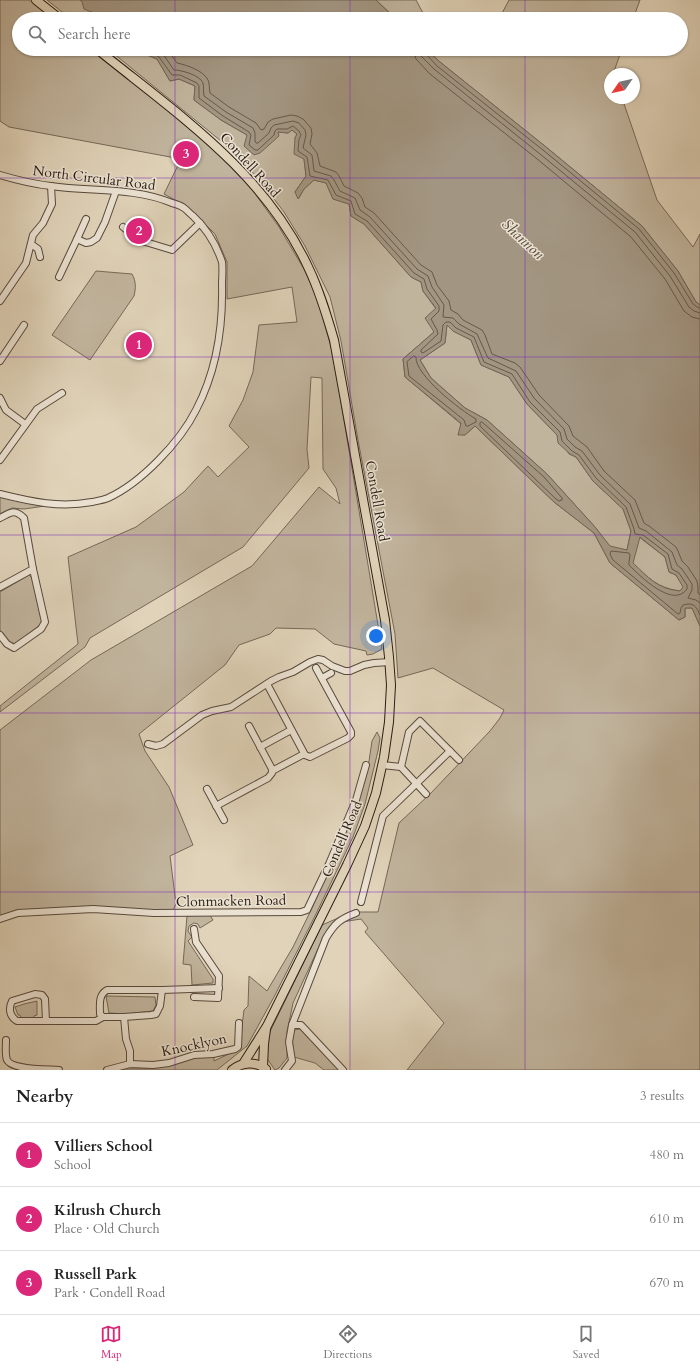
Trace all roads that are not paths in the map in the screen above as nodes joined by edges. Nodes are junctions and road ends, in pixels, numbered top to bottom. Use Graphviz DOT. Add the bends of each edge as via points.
graph roads {
  1 [pos="36,0"];
  2 [pos="51,12"];
  3 [pos="106,56"];
  4 [pos="0,175"];
  5 [pos="51,186"];
  6 [pos="116,191"];
  7 [pos="86,219"];
  8 [pos="200,222"];
  9 [pos="123,227"];
  10 [pos="77,239"];
  11 [pos="31,244"];
  12 [pos="40,257"];
  13 [pos="59,277"];
  14 [pos="0,301"];
  15 [pos="24,325"];
  16 [pos="0,361"];
  17 [pos="62,393"];
  18 [pos="0,398"];
  19 [pos="25,424"];
  20 [pos="0,460"];
  21 [pos="0,494"];
  22 [pos="0,518"];
  23 [pos="33,570"];
  24 [pos="0,587"];
  25 [pos="0,635"];
  26 [pos="390,662"];
  27 [pos="316,668"];
  28 [pos="331,673"];
  29 [pos="322,678"];
  30 [pos="267,684"];
  31 [pos="248,726"];
  32 [pos="291,730"];
  33 [pos="148,744"];
  34 [pos="260,747"];
  35 [pos="450,751"];
  36 [pos="304,754"];
  37 [pos="459,760"];
  38 [pos="366,765"];
  39 [pos="382,765"];
  40 [pos="401,767"];
  41 [pos="272,771"];
  42 [pos="417,784"];
  43 [pos="207,789"];
  44 [pos="426,794"];
  45 [pos="216,806"];
  46 [pos="224,820"];
  47 [pos="361,902"];
  48 [pos="356,913"];
  49 [pos="0,919"];
  50 [pos="194,930"];
  51 [pos="219,988"];
  52 [pos="162,990"];
  53 [pos="194,997"];
  54 [pos="103,1017"];
  55 [pos="124,1017"];
  56 [pos="46,1022"];
  57 [pos="238,1022"];
  58 [pos="292,1025"];
  59 [pos="267,1026"];
  60 [pos="6,1040"];
  61 [pos="3,1050"];
  62 [pos="130,1064"];
  63 [pos="242,1064"];
  64 [pos="265,1069"];
  65 [pos="59,1070"];
  66 [pos="107,1070"];
  67 [pos="232,1070"];
  68 [pos="285,1070"];
  69 [pos="343,1070"];
  1 -- 2 [label="main road"];
  3 -- 26 [label="main road, Condell Road" via="211,141 247,176 267,200 309,268 334,340 378,577"];
  4 -- 5 [label="street, North Circular Road"];
  5 -- 6 [label="street, North Circular Road"];
  5 -- 11 [label="street" via="52,204"];
  6 -- 8 [label="street, North Circular Road" via="146,194 163,199 184,208"];
  6 -- 10 [label="street" via="97,238 86,243"];
  7 -- 10 [label="street"];
  8 -- 9 [label="street" via="172,250 139,240"];
  8 -- 21 [label="street, North Circular Road" via="212,237 222,264 223,300 217,353 208,384 184,431 149,470 131,485 107,499 80,504 52,505"];
  10 -- 13 [label="street"];
  11 -- 12 [label="street" via="38,249"];
  11 -- 14 [label="street" via="26,263"];
  15 -- 16 [label="street"];
  17 -- 19 [label="street" via="37,409"];
  18 -- 19 [label="street" via="6,410"];
  19 -- 20 [label="street"];
  22 -- 23 [label="street" via="18,512 24,518"];
  23 -- 24 [label="street"];
  23 -- 25 [label="street" via="45,622 41,629 14,648"];
  26 -- 30 [label="street" via="374,663 344,671 318,659"];
  26 -- 39 [label="main road, Condell Road" via="389,722"];
  27 -- 29 [label="street"];
  28 -- 29 [label="street"];
  29 -- 36 [label="street" via="351,735 310,757"];
  30 -- 32 [label="street"];
  30 -- 33 [label="street" via="231,707 202,715 163,744"];
  31 -- 34 [label="street"];
  32 -- 34 [label="street"];
  32 -- 36 [label="street"];
  34 -- 41 [label="street"];
  35 -- 37 [label="street"];
  35 -- 40 [label="street" via="420,721 409,732"];
  35 -- 42 [label="street"];
  36 -- 41 [label="street"];
  38 -- 49 [label="street, Clonmacken Road" via="356,800 306,910 154,913 93,909 18,913"];
  39 -- 40 [label="street"];
  39 -- 59 [label="main road, Condell Road" via="365,826"];
  40 -- 42 [label="street"];
  41 -- 45 [label="street" via="268,778"];
  42 -- 44 [label="street"];
  42 -- 47 [label="street" via="383,816"];
  43 -- 45 [label="street"];
  45 -- 46 [label="street"];
  48 -- 58 [label="street" via="334,925 326,938"];
  50 -- 51 [label="street" via="196,942 219,976"];
  51 -- 52 [label="street"];
  51 -- 53 [label="street" via="218,998"];
  52 -- 54 [label="street" via="102,992 100,1014"];
  52 -- 55 [label="street" via="156,1014"];
  54 -- 55 [label="street"];
  54 -- 56 [label="street" via="96,1022"];
  55 -- 62 [label="street"];
  56 -- 56 [label="street" via="13,1019 10,1013 12,1001 35,994 42,995 45,999"];
  57 -- 62 [label="street, Knocklyon" via="238,1047 235,1049 194,1055 153,1066"];
  58 -- 68 [label="street" via="289,1042 292,1060"];
  58 -- 69 [label="street" via="301,1025"];
  59 -- 63 [label="main road"];
  59 -- 64 [label="main road" via="264,1044"];
  60 -- 61 [label="street"];
  61 -- 65 [label="street" via="10,1065 19,1069"];
  62 -- 66 [label="street, Knocklyon"];
  63 -- 64 [label="main road" via="257,1064"];
  63 -- 67 [label="main road"];
}
